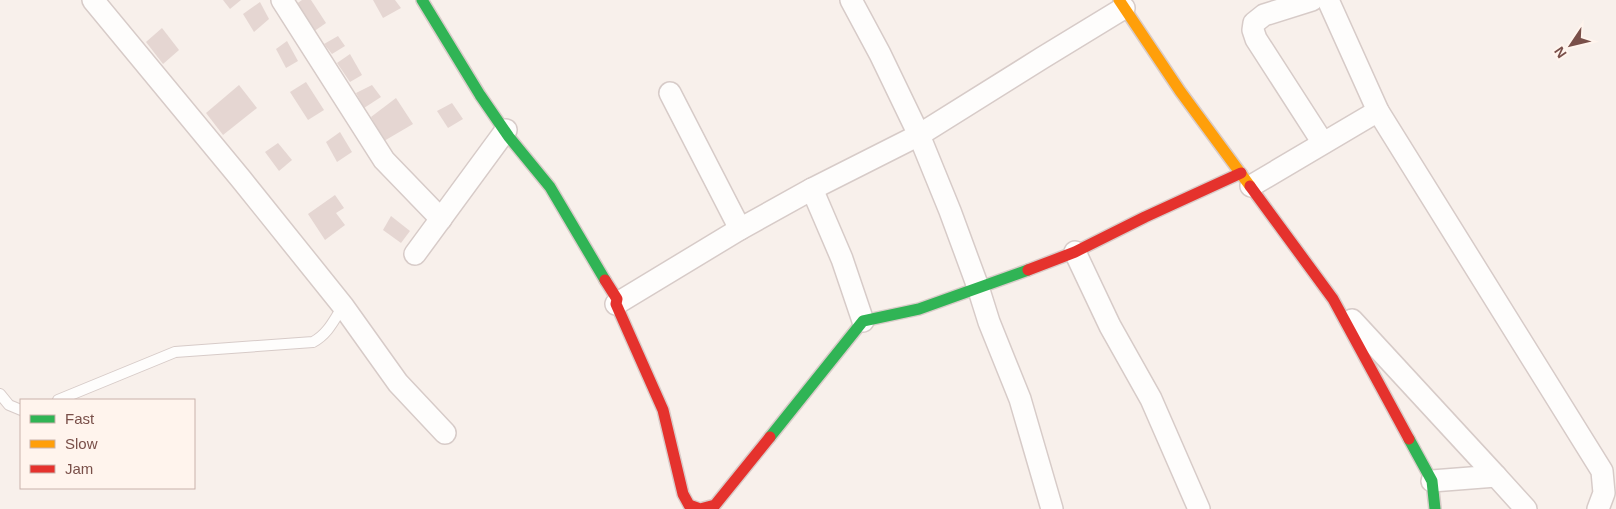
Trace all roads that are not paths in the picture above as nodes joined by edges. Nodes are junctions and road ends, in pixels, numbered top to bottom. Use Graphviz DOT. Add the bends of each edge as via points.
graph roads {
  1 [pos="282,0"];
  2 [pos="422,0"];
  3 [pos="851,0"];
  4 [pos="1312,0"];
  5 [pos="1328,0"];
  6 [pos="94,1"];
  7 [pos="1122,4"];
  8 [pos="670,93"];
  9 [pos="1378,111"];
  10 [pos="506,130"];
  11 [pos="919,135"];
  12 [pos="1323,143"];
  13 [pos="1246,180"];
  14 [pos="812,190"];
  15 [pos="441,219"];
  16 [pos="740,229"];
  17 [pos="1074,252"];
  18 [pos="415,254"];
  19 [pos="978,287"];
  20 [pos="1333,299"];
  21 [pos="616,304"];
  22 [pos="343,306"];
  23 [pos="863,321"];
  24 [pos="0,394"];
  25 [pos="60,399"];
  26 [pos="20,410"];
  27 [pos="445,433"];
  28 [pos="1496,476"];
  29 [pos="1432,481"];
  30 [pos="1052,509"];
  31 [pos="1199,509"];
  32 [pos="1435,509"];
  33 [pos="1526,509"];
  34 [pos="1598,509"];
  1 -- 15 [label="street" via="384,160"];
  2 -- 10 [label="street" via="480,95"];
  3 -- 11 [label="street"];
  4 -- 12 [label="street" via="1264,15 1254,23 1253,30"];
  5 -- 9 [label="street"];
  6 -- 22 [label="street"];
  7 -- 11 [label="street"];
  7 -- 13 [label="street" via="1180,91"];
  8 -- 16 [label="street"];
  9 -- 12 [label="street"];
  9 -- 34 [label="street" via="1602,471 1604,493"];
  10 -- 15 [label="street"];
  10 -- 21 [label="street" via="550,187 617,299"];
  11 -- 14 [label="street"];
  11 -- 19 [label="street"];
  12 -- 13 [label="street"];
  13 -- 17 [label="street" via="1145,216"];
  13 -- 20 [label="street"];
  14 -- 16 [label="street"];
  14 -- 23 [label="street" via="842,259"];
  15 -- 18 [label="street"];
  16 -- 21 [label="street"];
  17 -- 19 [label="street"];
  17 -- 31 [label="street" via="1151,399"];
  19 -- 23 [label="street" via="919,309"];
  19 -- 30 [label="street" via="1020,399"];
  20 -- 28 [label="street"];
  20 -- 29 [label="street"];
  21 -- 23 [label="street" via="662,410 683,494 689,505 700,509 715,505"];
  22 -- 25 [label="lane" via="327,331 314,342 175,352"];
  22 -- 27 [label="street" via="398,383"];
  24 -- 26 [label="lane" via="9,405"];
  28 -- 29 [label="street"];
  28 -- 33 [label="street"];
  29 -- 32 [label="street"];
}
